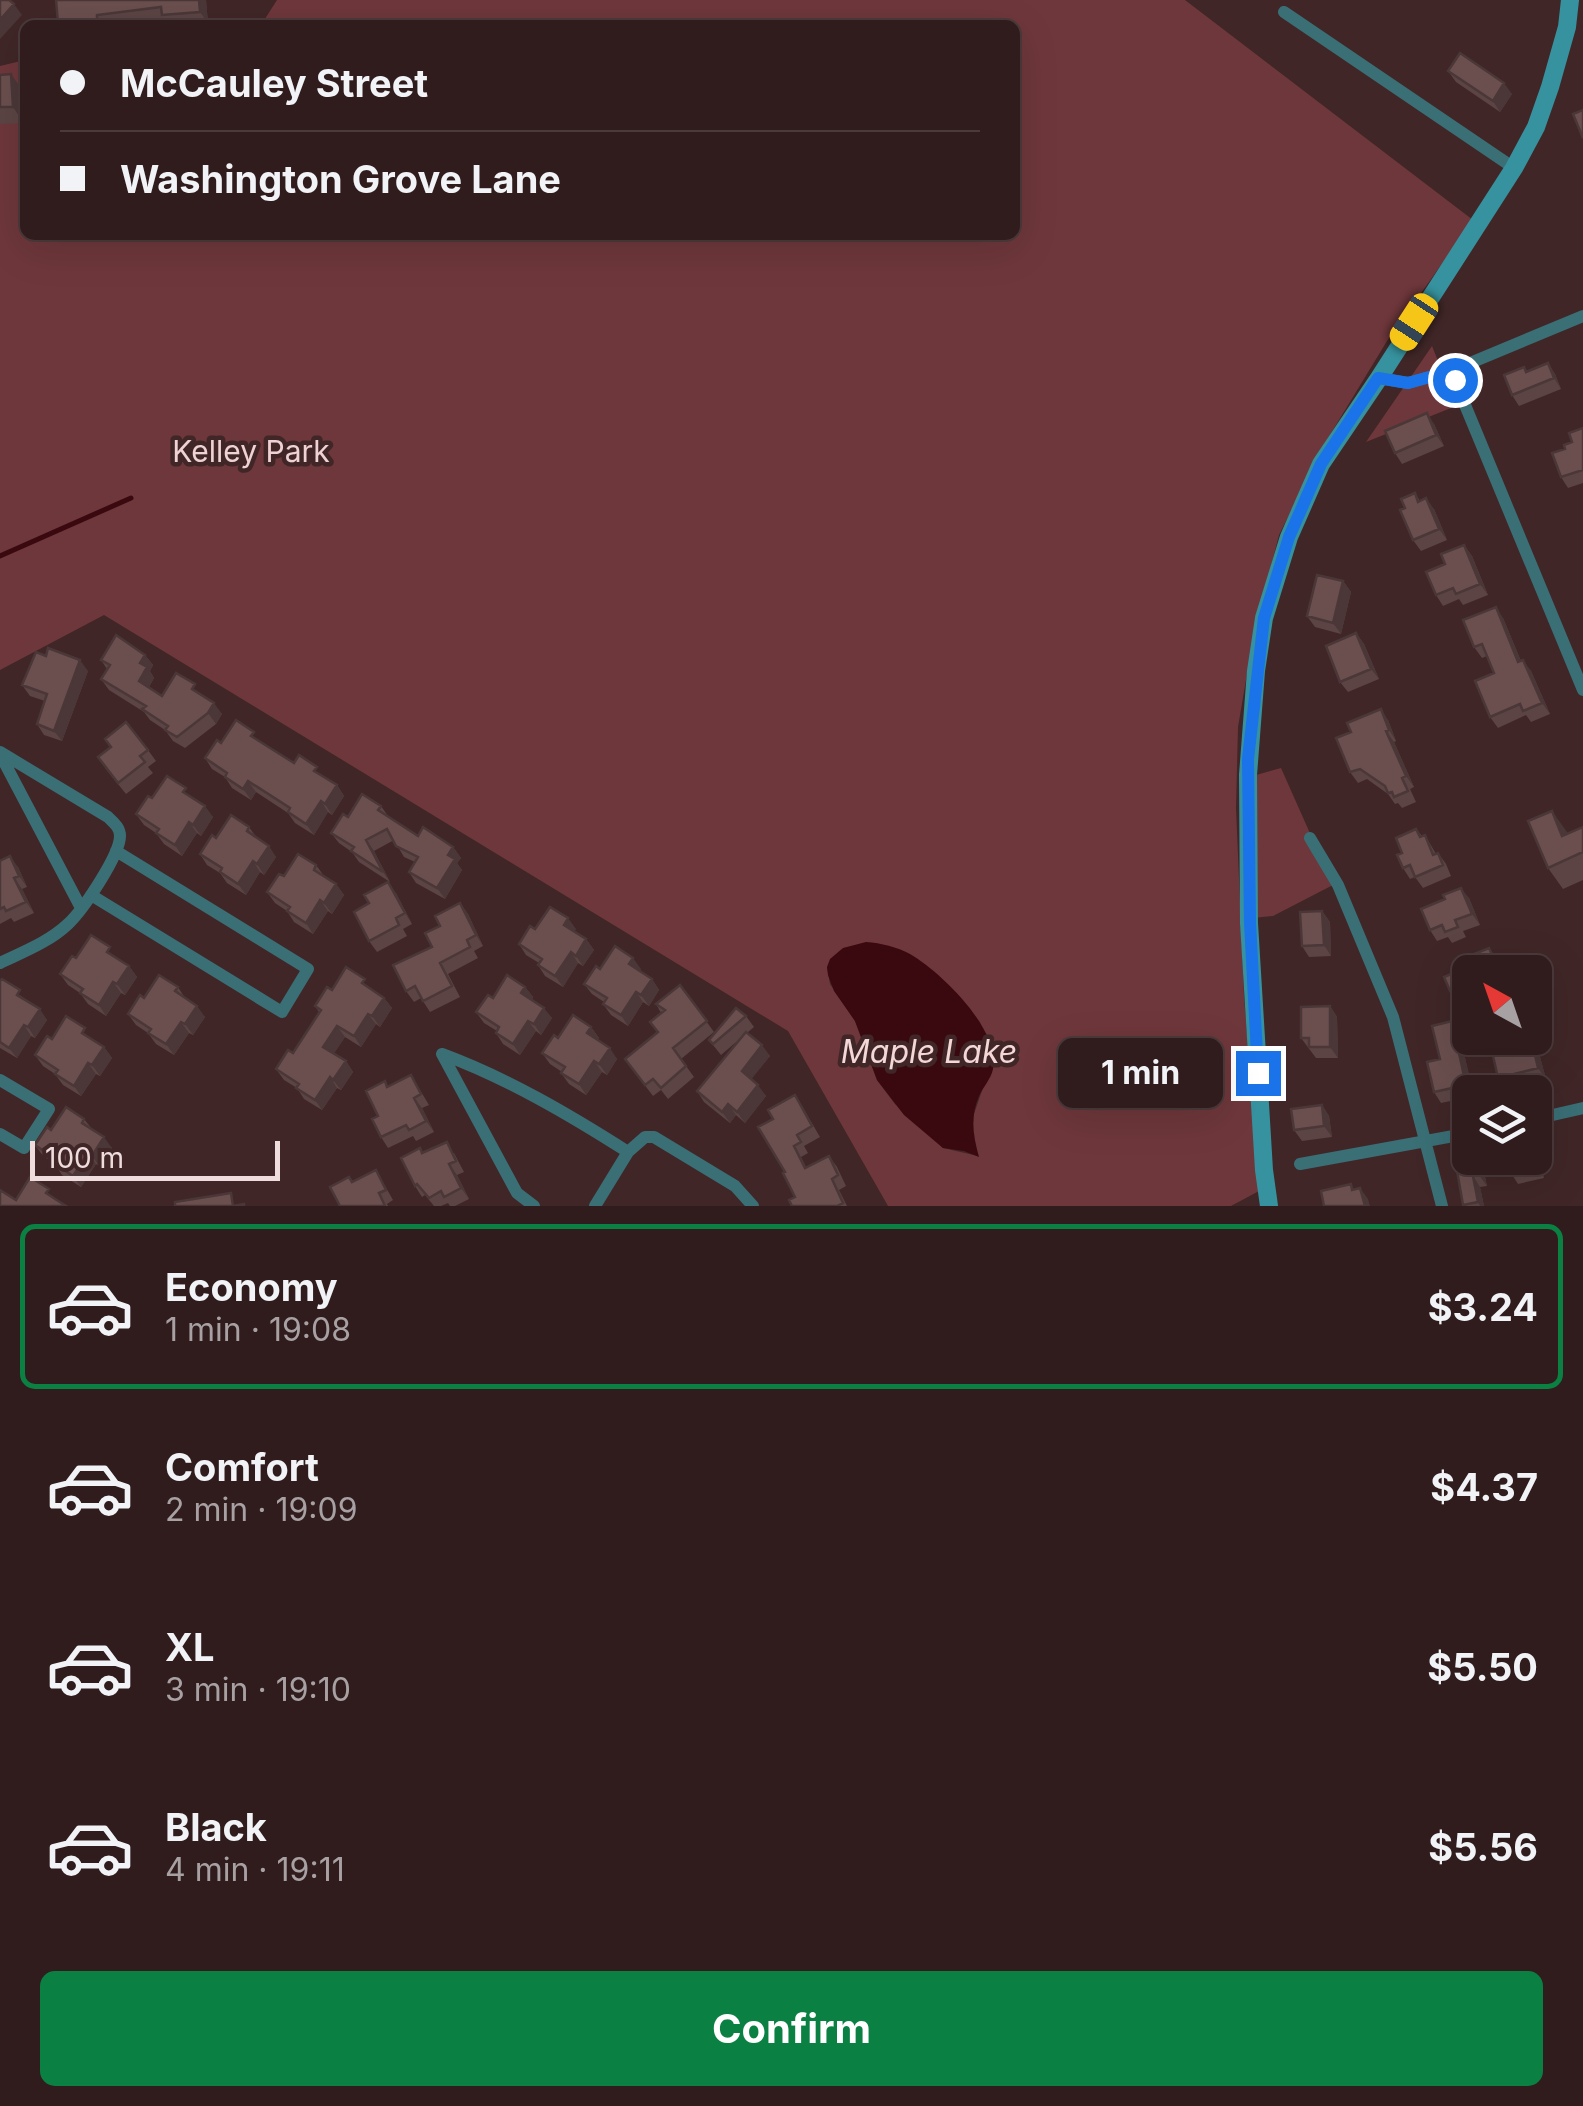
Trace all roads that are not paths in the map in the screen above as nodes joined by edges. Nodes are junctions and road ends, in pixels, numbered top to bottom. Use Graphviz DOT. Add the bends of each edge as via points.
graph roads {
  1 [pos="1570,0"];
  2 [pos="1284,12"];
  3 [pos="1514,168"];
  4 [pos="1583,316"];
  5 [pos="1451,371"];
  6 [pos="1378,378"];
  7 [pos="1583,690"];
  8 [pos="0,753"];
  9 [pos="1310,838"];
  10 [pos="116,851"];
  11 [pos="91,895"];
  12 [pos="82,908"];
  13 [pos="0,963"];
  14 [pos="0,1080"];
  15 [pos="1583,1108"];
  16 [pos="1552,1115"];
  17 [pos="0,1134"];
  18 [pos="1452,1137"];
  19 [pos="1424,1143"];
  20 [pos="628,1152"];
  21 [pos="1300,1164"];
  22 [pos="534,1206"];
  23 [pos="596,1206"];
  24 [pos="752,1206"];
  25 [pos="1269,1206"];
  26 [pos="1442,1206"];
  1 -- 3 [label="street" via="1550,86"];
  2 -- 3 [label="street"];
  3 -- 6 [label="street"];
  4 -- 5 [label="street"];
  5 -- 6 [label="street" via="1408,383"];
  5 -- 7 [label="street"];
  6 -- 25 [label="street" via="1321,464 1289,537 1264,618 1256,672 1248,759 1250,923"];
  8 -- 10 [label="street" via="108,816 120,835"];
  8 -- 12 [label="street"];
  9 -- 19 [label="street" via="1338,885 1393,1016"];
  10 -- 11 [label="street"];
  10 -- 11 [label="street" via="308,969 282,1012"];
  11 -- 12 [label="street"];
  12 -- 13 [label="street" via="43,942"];
  14 -- 17 [label="street" via="49,1109 24,1148"];
  15 -- 16 [label="street"];
  18 -- 19 [label="street"];
  19 -- 21 [label="street"];
  19 -- 26 [label="street"];
  20 -- 22 [label="street" via="442,1054 517,1193"];
  20 -- 23 [label="street"];
  20 -- 24 [label="street" via="638,1140 654,1137 735,1186"];
}
